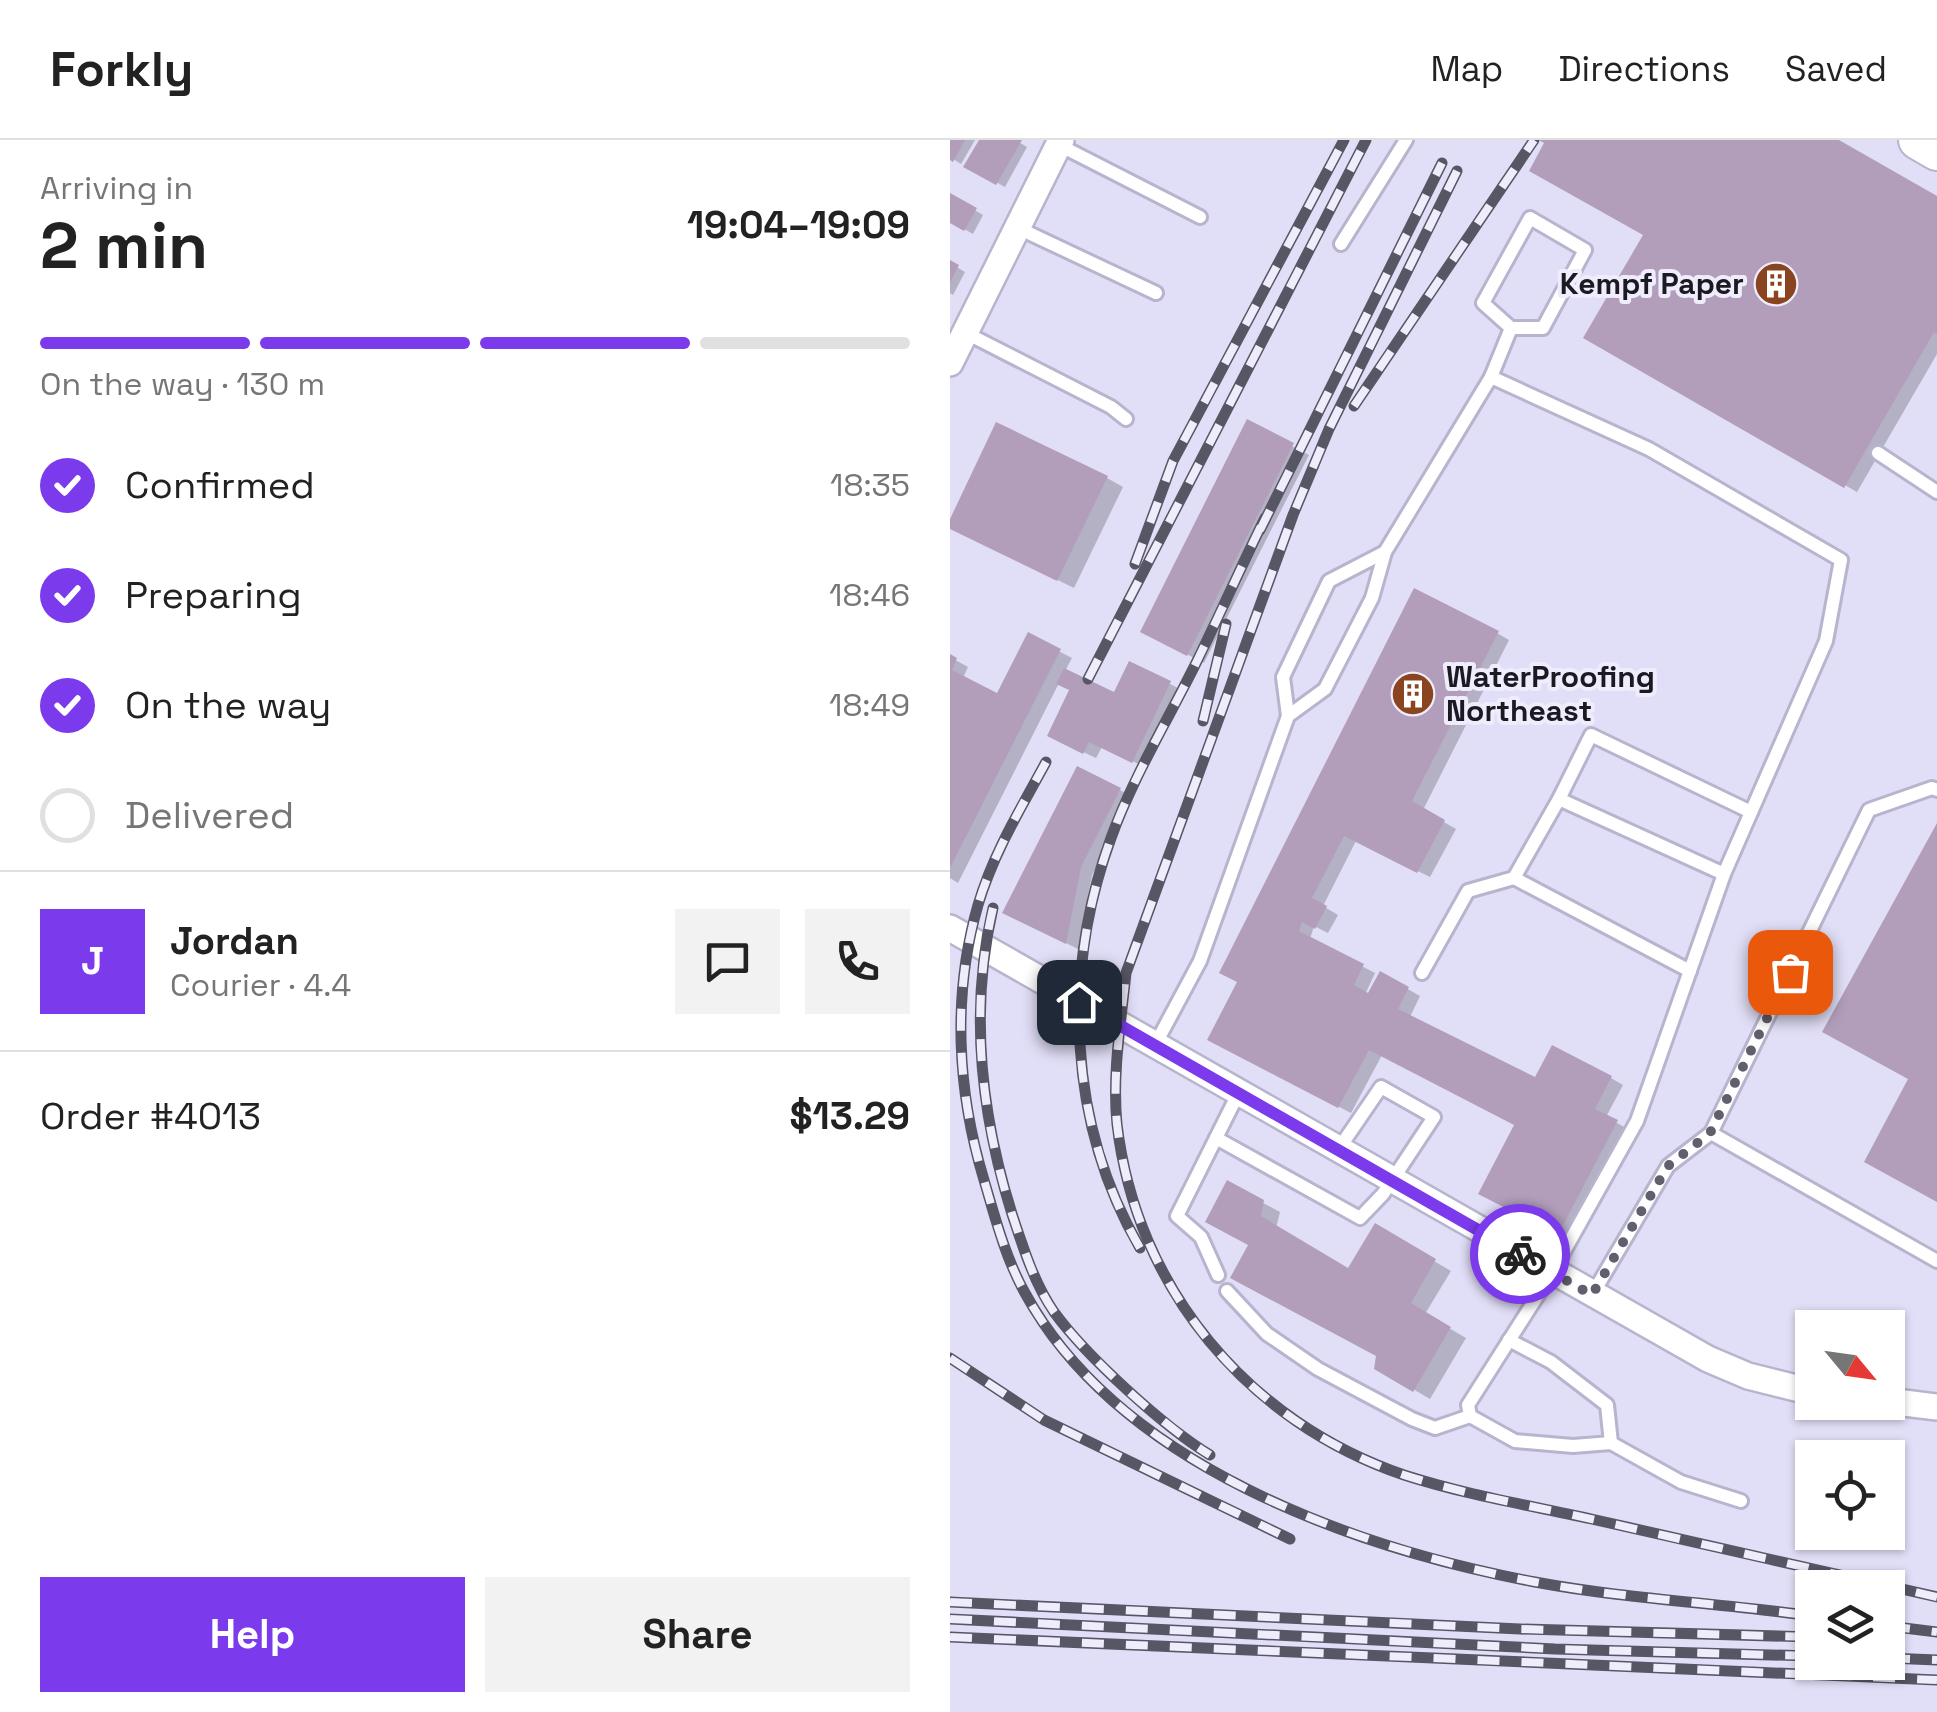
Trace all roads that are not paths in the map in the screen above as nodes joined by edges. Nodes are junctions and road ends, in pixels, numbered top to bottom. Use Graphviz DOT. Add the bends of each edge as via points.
graph roads {
  1 [pos="1406,140"];
  2 [pos="1918,140"];
  3 [pos="1060,143"];
  4 [pos="1937,150"];
  5 [pos="1200,218"];
  6 [pos="1018,228"];
  7 [pos="1342,244"];
  8 [pos="1156,293"];
  9 [pos="1511,328"];
  10 [pos="966,333"];
  11 [pos="950,363"];
  12 [pos="1490,377"];
  13 [pos="1126,419"];
  14 [pos="1878,453"];
  15 [pos="1937,492"];
  16 [pos="1385,552"];
  17 [pos="1288,716"];
  18 [pos="1937,790"];
  19 [pos="1559,799"];
  20 [pos="1750,812"];
  21 [pos="1724,874"];
  22 [pos="1514,878"];
  23 [pos="950,928"];
  24 [pos="1690,971"];
  25 [pos="1422,973"];
  26 [pos="1155,1045"];
  27 [pos="1238,1094"];
  28 [pos="1710,1133"];
  29 [pos="1216,1138"];
  30 [pos="1338,1150"];
  31 [pos="1391,1181"];
  32 [pos="1937,1262"];
  33 [pos="1552,1272"];
  34 [pos="1218,1274"];
  35 [pos="1227,1292"];
  36 [pos="1592,1295"];
  37 [pos="1509,1340"];
  38 [pos="1795,1390"];
  39 [pos="1905,1403"];
  40 [pos="1937,1407"];
  41 [pos="1470,1416"];
  42 [pos="1610,1443"];
  43 [pos="1741,1501"];
  1 -- 7 [label="lane"];
  2 -- 4 [label="street"];
  3 -- 5 [label="lane"];
  3 -- 6 [label="street"];
  6 -- 8 [label="lane"];
  6 -- 10 [label="street"];
  9 -- 9 [label="lane" via="1544,328 1585,250 1530,218 1484,303"];
  9 -- 12 [label="lane"];
  10 -- 11 [label="street"];
  10 -- 13 [label="lane"];
  12 -- 16 [label="lane"];
  12 -- 20 [label="lane" via="1649,449 1841,560 1826,641"];
  14 -- 15 [label="lane"];
  16 -- 17 [label="lane" via="1372,598 1325,689"];
  16 -- 17 [label="lane" via="1328,581 1283,677"];
  17 -- 26 [label="lane" via="1200,961"];
  18 -- 28 [label="lane" via="1870,810"];
  19 -- 20 [label="lane" via="1591,735"];
  19 -- 21 [label="lane"];
  19 -- 22 [label="lane"];
  20 -- 21 [label="lane"];
  21 -- 24 [label="lane"];
  22 -- 24 [label="lane"];
  22 -- 25 [label="lane" via="1468,891"];
  23 -- 26 [label="street"];
  24 -- 33 [label="lane" via="1637,1121"];
  26 -- 27 [label="street"];
  27 -- 29 [label="lane"];
  27 -- 30 [label="street"];
  28 -- 32 [label="lane"];
  28 -- 36 [label="lane" via="1668,1166"];
  29 -- 31 [label="lane" via="1360,1218"];
  29 -- 34 [label="lane" via="1177,1216 1201,1237"];
  30 -- 31 [label="street"];
  30 -- 31 [label="lane" via="1381,1087 1434,1117"];
  31 -- 33 [label="street"];
  33 -- 36 [label="street"];
  33 -- 37 [label="lane"];
  35 -- 41 [label="lane" via="1267,1334 1412,1419 1435,1428"];
  36 -- 38 [label="street" via="1721,1365"];
  37 -- 41 [label="lane" via="1468,1405"];
  37 -- 42 [label="lane" via="1607,1405"];
  39 -- 40 [label="street"];
  41 -- 42 [label="lane" via="1516,1440"];
  42 -- 43 [label="lane" via="1681,1482"];
}
